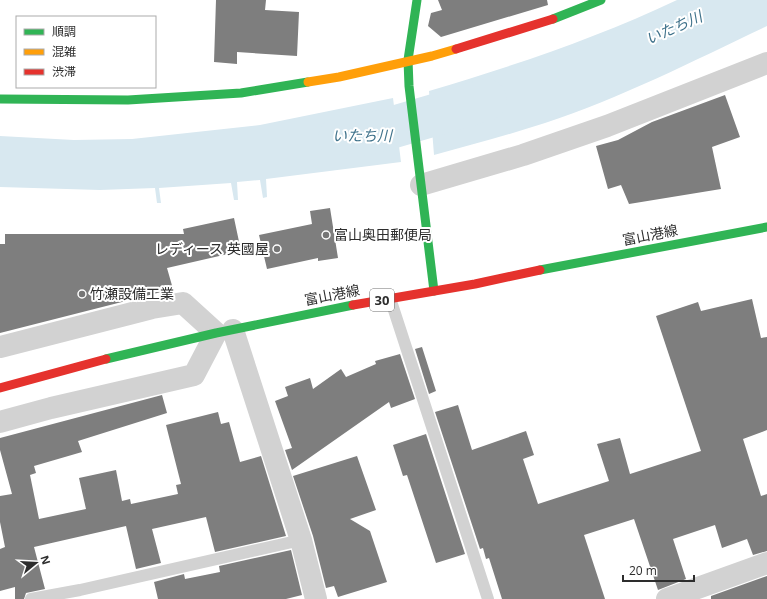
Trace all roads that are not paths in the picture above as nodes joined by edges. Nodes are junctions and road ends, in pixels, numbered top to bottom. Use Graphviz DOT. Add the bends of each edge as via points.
graph roads {
  1 [pos="417,0"];
  2 [pos="601,0"];
  3 [pos="408,60"];
  4 [pos="767,63"];
  5 [pos="0,99"];
  6 [pos="420,180"];
  7 [pos="767,227"];
  8 [pos="434,291"];
  9 [pos="390,298"];
  10 [pos="225,332"];
  11 [pos="0,347"];
  12 [pos="0,388"];
  13 [pos="0,422"];
  14 [pos="301,540"];
  15 [pos="767,563"];
  16 [pos="713,591"];
  17 [pos="31,599"];
  18 [pos="316,599"];
  19 [pos="488,599"];
  20 [pos="666,599"];
  1 -- 3 [label="street"];
  2 -- 3 [label="street" via="570,14 432,56"];
  3 -- 5 [label="street" via="339,77 241,92 128,100"];
  3 -- 6 [label="street"];
  4 -- 6 [label="street" via="524,155"];
  6 -- 8 [label="street"];
  7 -- 8 [label="street, 富山港線 / 30"];
  8 -- 9 [label="street, 富山港線 / 30"];
  9 -- 10 [label="street, 富山港線 / 30"];
  9 -- 19 [label="lane"];
  10 -- 11 [label="street" via="183,303 152,308"];
  10 -- 12 [label="street, 富山港線 / 30" via="144,349"];
  10 -- 13 [label="street" via="194,376"];
  10 -- 14 [label="street"];
  14 -- 17 [label="lane"];
  14 -- 18 [label="street"];
  15 -- 16 [label="street"];
  16 -- 20 [label="street"];
}
